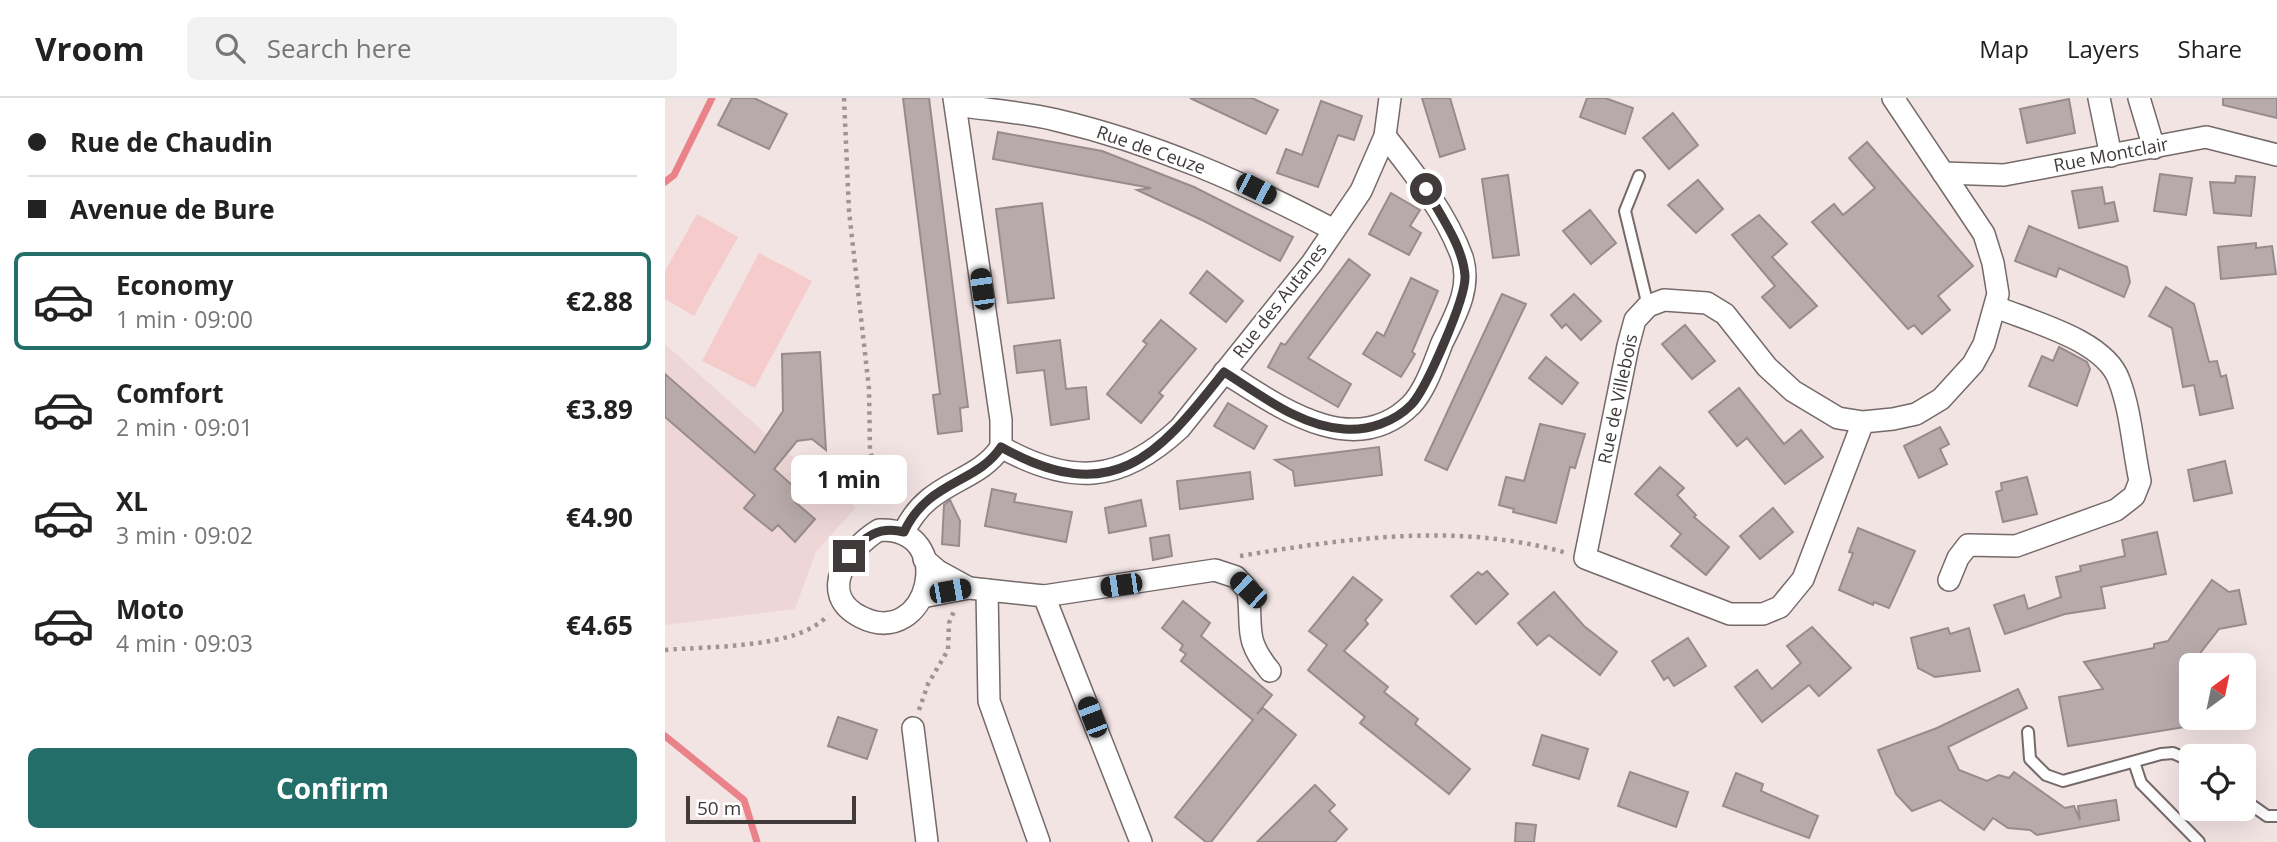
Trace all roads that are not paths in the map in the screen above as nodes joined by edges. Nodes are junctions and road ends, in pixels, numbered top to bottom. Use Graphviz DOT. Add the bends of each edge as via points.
graph roads {
  1 [pos="1389,98"];
  2 [pos="1892,98"];
  3 [pos="2099,98"];
  4 [pos="2139,98"];
  5 [pos="955,101"];
  6 [pos="1385,136"];
  7 [pos="2154,148"];
  8 [pos="2277,155"];
  9 [pos="2111,156"];
  10 [pos="1943,173"];
  11 [pos="1639,176"];
  12 [pos="1334,230"];
  13 [pos="1648,306"];
  14 [pos="1996,307"];
  15 [pos="1224,372"];
  16 [pos="1863,422"];
  17 [pos="1001,447"];
  18 [pos="904,532"];
  19 [pos="924,559"];
  20 [pos="1949,580"];
  21 [pos="981,593"];
  22 [pos="1044,596"];
  23 [pos="922,597"];
  24 [pos="1270,671"];
  25 [pos="913,728"];
  26 [pos="2028,732"];
  27 [pos="2179,756"];
  28 [pos="2134,762"];
  29 [pos="2256,808"];
  30 [pos="2277,816"];
  31 [pos="927,842"];
  32 [pos="1039,842"];
  33 [pos="1141,842"];
  34 [pos="2199,842"];
  1 -- 6 [label="street, Rue des Autanes"];
  2 -- 10 [label="street"];
  3 -- 9 [label="street"];
  4 -- 7 [label="street"];
  5 -- 12 [label="street, Rue de Ceuze" via="1053,119 1132,141 1256,189"];
  5 -- 17 [label="street" via="1002,420"];
  6 -- 12 [label="street, Rue des Autanes" via="1361,191"];
  6 -- 15 [label="street" via="1426,189 1462,257 1463,298 1423,388 1412,404 1392,419 1367,429 1344,429 1318,425 1285,411"];
  7 -- 8 [label="street, Rue Montclair" via="2206,137"];
  7 -- 9 [label="street, Rue Montclair"];
  9 -- 10 [label="street, Rue Montclair" via="2004,174"];
  10 -- 14 [label="street" via="1984,234 1993,263"];
  11 -- 13 [label="lane" via="1625,211"];
  12 -- 15 [label="street, Rue des Autanes"];
  13 -- 16 [label="street" via="1664,300 1707,303 1725,314 1766,367 1793,391 1838,418"];
  13 -- 16 [label="street, Rue de Villebois" via="1635,320 1628,346 1584,558 1730,614 1763,614 1780,607 1803,579"];
  14 -- 16 [label="street" via="1973,364 1941,399 1916,414"];
  14 -- 20 [label="street" via="2085,344 2106,359 2119,379 2140,481 2134,496 2116,510 2016,546 1968,544"];
  15 -- 17 [label="street, Rue des Autanes" via="1160,447 1119,469 1078,475 1032,463"];
  17 -- 18 [label="street" via="983,464 930,496"];
  18 -- 19 [label="street" via="918,543"];
  18 -- 23 [label="street" via="879,530 860,541 837,584 842,599 861,617 887,622 909,615"];
  19 -- 21 [label="street"];
  19 -- 23 [label="street" via="927,579"];
  21 -- 22 [label="street"];
  21 -- 23 [label="street"];
  21 -- 32 [label="street" via="989,701"];
  22 -- 24 [label="street" via="1215,570 1236,578 1248,590 1251,642"];
  22 -- 33 [label="street"];
  25 -- 31 [label="street"];
  26 -- 28 [label="lane" via="2030,759 2055,780"];
  27 -- 28 [label="lane"];
  28 -- 34 [label="lane" via="2141,782"];
  29 -- 30 [label="lane"];
}
